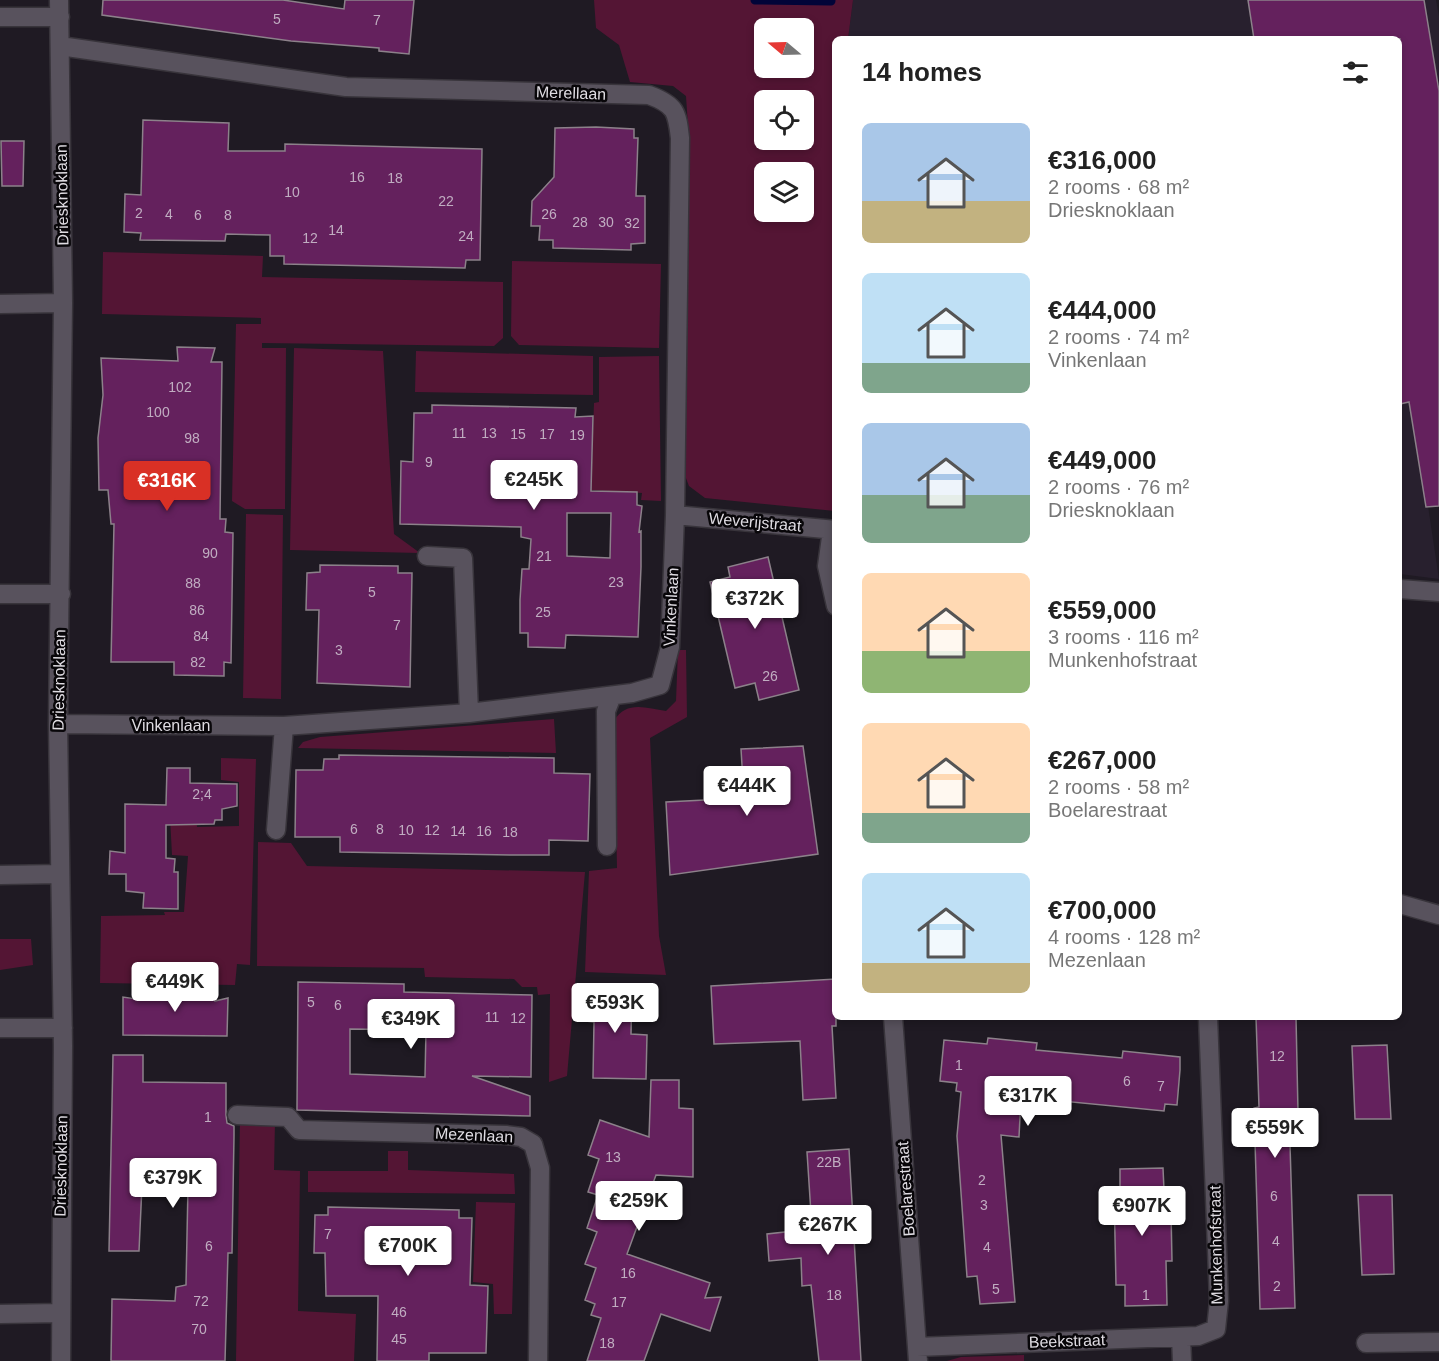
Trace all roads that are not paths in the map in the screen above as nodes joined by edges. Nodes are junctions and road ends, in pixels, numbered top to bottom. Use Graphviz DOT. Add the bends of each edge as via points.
graph roads {
  1 [pos="60,8"];
  2 [pos="0,17"];
  3 [pos="60,46"];
  4 [pos="63,303"];
  5 [pos="0,304"];
  6 [pos="675,515"];
  7 [pos="832,530"];
  8 [pos="832,540"];
  9 [pos="428,556"];
  10 [pos="832,588"];
  11 [pos="1402,589"];
  12 [pos="1439,592"];
  13 [pos="0,594"];
  14 [pos="61,594"];
  15 [pos="612,696"];
  16 [pos="469,713"];
  17 [pos="58,724"];
  18 [pos="284,726"];
  19 [pos="276,830"];
  20 [pos="607,846"];
  21 [pos="60,874"];
  22 [pos="0,875"];
  23 [pos="1402,905"];
  24 [pos="1439,915"];
  25 [pos="893,1020"];
  26 [pos="1208,1020"];
  27 [pos="0,1028"];
  28 [pos="63,1028"];
  29 [pos="237,1115"];
  30 [pos="60,1313"];
  31 [pos="0,1314"];
  32 [pos="1216,1329"];
  33 [pos="1181,1337"];
  34 [pos="1439,1342"];
  35 [pos="1366,1343"];
  36 [pos="917,1354"];
  37 [pos="61,1361"];
  38 [pos="538,1361"];
  39 [pos="1182,1361"];
  1 -- 2 [label="street"];
  1 -- 3 [label="street, Driesknoklaan"];
  3 -- 4 [label="street, Driesknoklaan"];
  3 -- 6 [label="street, Merellaan" via="346,87 650,95 667,101 678,115 680,138"];
  4 -- 5 [label="street"];
  4 -- 14 [label="street, Driesknoklaan"];
  6 -- 7 [label="street, Weverijstraat"];
  6 -- 15 [label="street, Vinkenlaan" via="670,647 660,685"];
  8 -- 10 [label="street" via="827,566"];
  9 -- 16 [label="street" via="463,558"];
  11 -- 12 [label="street"];
  13 -- 14 [label="street"];
  14 -- 17 [label="street, Driesknoklaan"];
  15 -- 16 [label="street, Vinkenlaan"];
  15 -- 20 [label="street" via="606,711"];
  16 -- 18 [label="street, Vinkenlaan"];
  17 -- 18 [label="street, Vinkenlaan"];
  17 -- 21 [label="street, Driesknoklaan"];
  18 -- 19 [label="street"];
  21 -- 22 [label="street"];
  21 -- 28 [label="street, Driesknoklaan"];
  23 -- 24 [label="street"];
  25 -- 36 [label="street, Boelarestraat"];
  26 -- 32 [label="street, Munkenhofstraat" via="1219,1301"];
  27 -- 28 [label="street"];
  28 -- 30 [label="street, Driesknoklaan"];
  29 -- 38 [label="street, Mezenlaan" via="288,1117 299,1130 506,1134 533,1144 540,1168"];
  30 -- 31 [label="street"];
  30 -- 37 [label="street, Driesknoklaan"];
  32 -- 33 [label="street, Beekstraat"];
  33 -- 36 [label="street, Beekstraat"];
  33 -- 39 [label="street"];
  34 -- 35 [label="street"];
}
